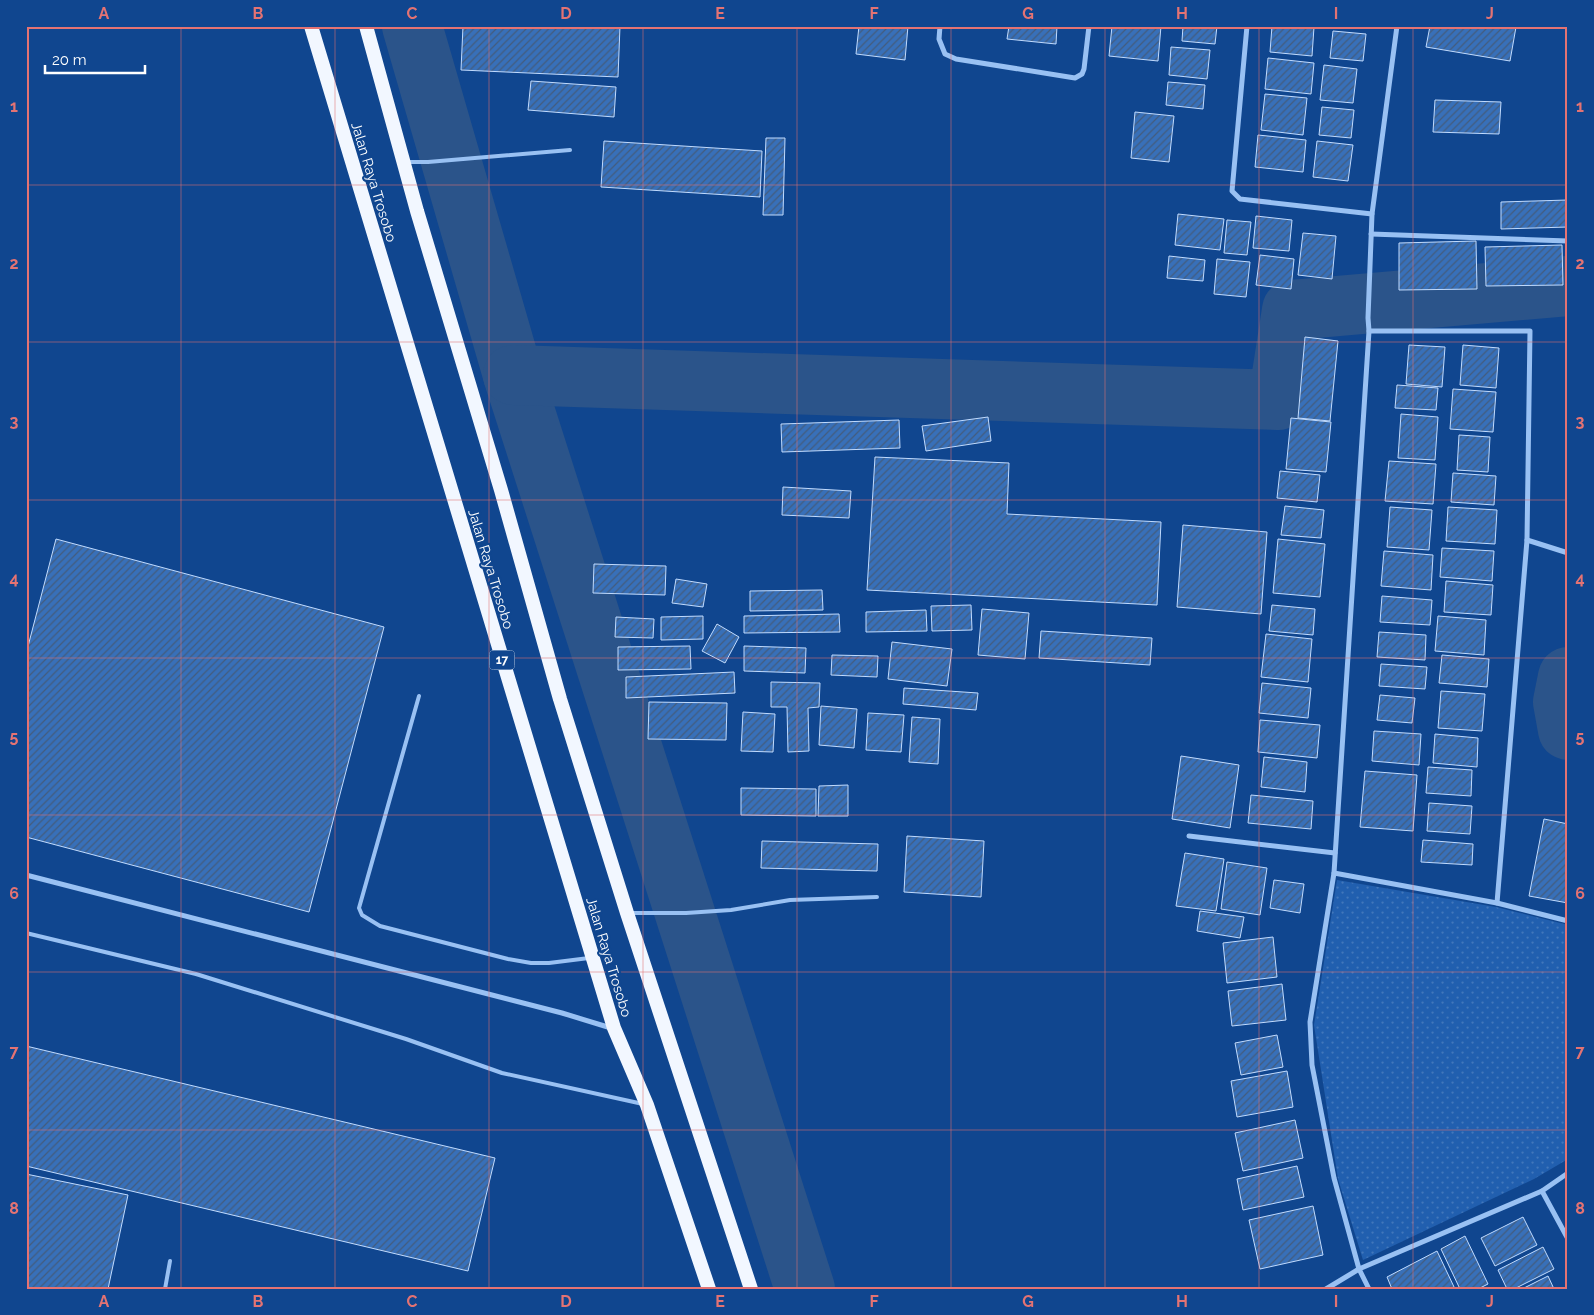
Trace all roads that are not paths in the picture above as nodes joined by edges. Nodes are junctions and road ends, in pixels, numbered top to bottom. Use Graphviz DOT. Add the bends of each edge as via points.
graph roads {
  1 [pos="311,26"];
  2 [pos="366,26"];
  3 [pos="940,26"];
  4 [pos="1088,26"];
  5 [pos="1247,26"];
  6 [pos="1397,26"];
  7 [pos="570,150"];
  8 [pos="404,162"];
  9 [pos="1372,214"];
  10 [pos="1371,234"];
  11 [pos="1568,241"];
  12 [pos="1369,331"];
  13 [pos="1527,540"];
  14 [pos="1568,553"];
  15 [pos="419,696"];
  16 [pos="1189,836"];
  17 [pos="1335,854"];
  18 [pos="1334,873"];
  19 [pos="26,875"];
  20 [pos="877,897"];
  21 [pos="1497,903"];
  22 [pos="627,913"];
  23 [pos="1568,921"];
  24 [pos="26,933"];
  25 [pos="592,958"];
  26 [pos="614,1028"];
  27 [pos="647,1105"];
  28 [pos="1568,1173"];
  29 [pos="1542,1191"];
  30 [pos="1568,1239"];
  31 [pos="170,1261"];
  32 [pos="1359,1269"];
  33 [pos="165,1289"];
  34 [pos="709,1289"];
  35 [pos="751,1289"];
  36 [pos="1326,1289"];
  37 [pos="1369,1289"];
  1 -- 25 [label="highway, Jalan Raya Trosobo / 17"];
  2 -- 8 [label="highway"];
  3 -- 4 [label="street" via="939,39 945,54 1075,78 1084,69"];
  5 -- 9 [label="street" via="1232,191 1240,199"];
  6 -- 9 [label="street"];
  7 -- 8 [label="lane"];
  8 -- 22 [label="highway" via="560,699"];
  9 -- 10 [label="street"];
  10 -- 11 [label="street"];
  10 -- 12 [label="street"];
  12 -- 13 [label="street" via="1530,331"];
  12 -- 17 [label="street"];
  13 -- 14 [label="street"];
  13 -- 21 [label="street"];
  15 -- 25 [label="lane" via="359,908 362,916 380,926 508,959 549,963"];
  16 -- 17 [label="street"];
  17 -- 18 [label="street"];
  18 -- 21 [label="street"];
  18 -- 32 [label="street" via="1310,1022 1312,1065 1334,1178"];
  19 -- 26 [label="street"];
  20 -- 22 [label="lane" via="790,900 731,910 686,913"];
  21 -- 23 [label="street"];
  22 -- 35 [label="highway"];
  24 -- 27 [label="lane" via="196,974 406,1039 502,1073"];
  25 -- 26 [label="highway, Jalan Raya Trosobo / 17"];
  26 -- 27 [label="highway, Jalan Raya Trosobo / 17"];
  27 -- 34 [label="highway, Jalan Raya Trosobo / 17"];
  28 -- 29 [label="street"];
  29 -- 30 [label="street"];
  29 -- 32 [label="street"];
  31 -- 33 [label="lane"];
  32 -- 36 [label="street"];
  32 -- 37 [label="street"];
}
